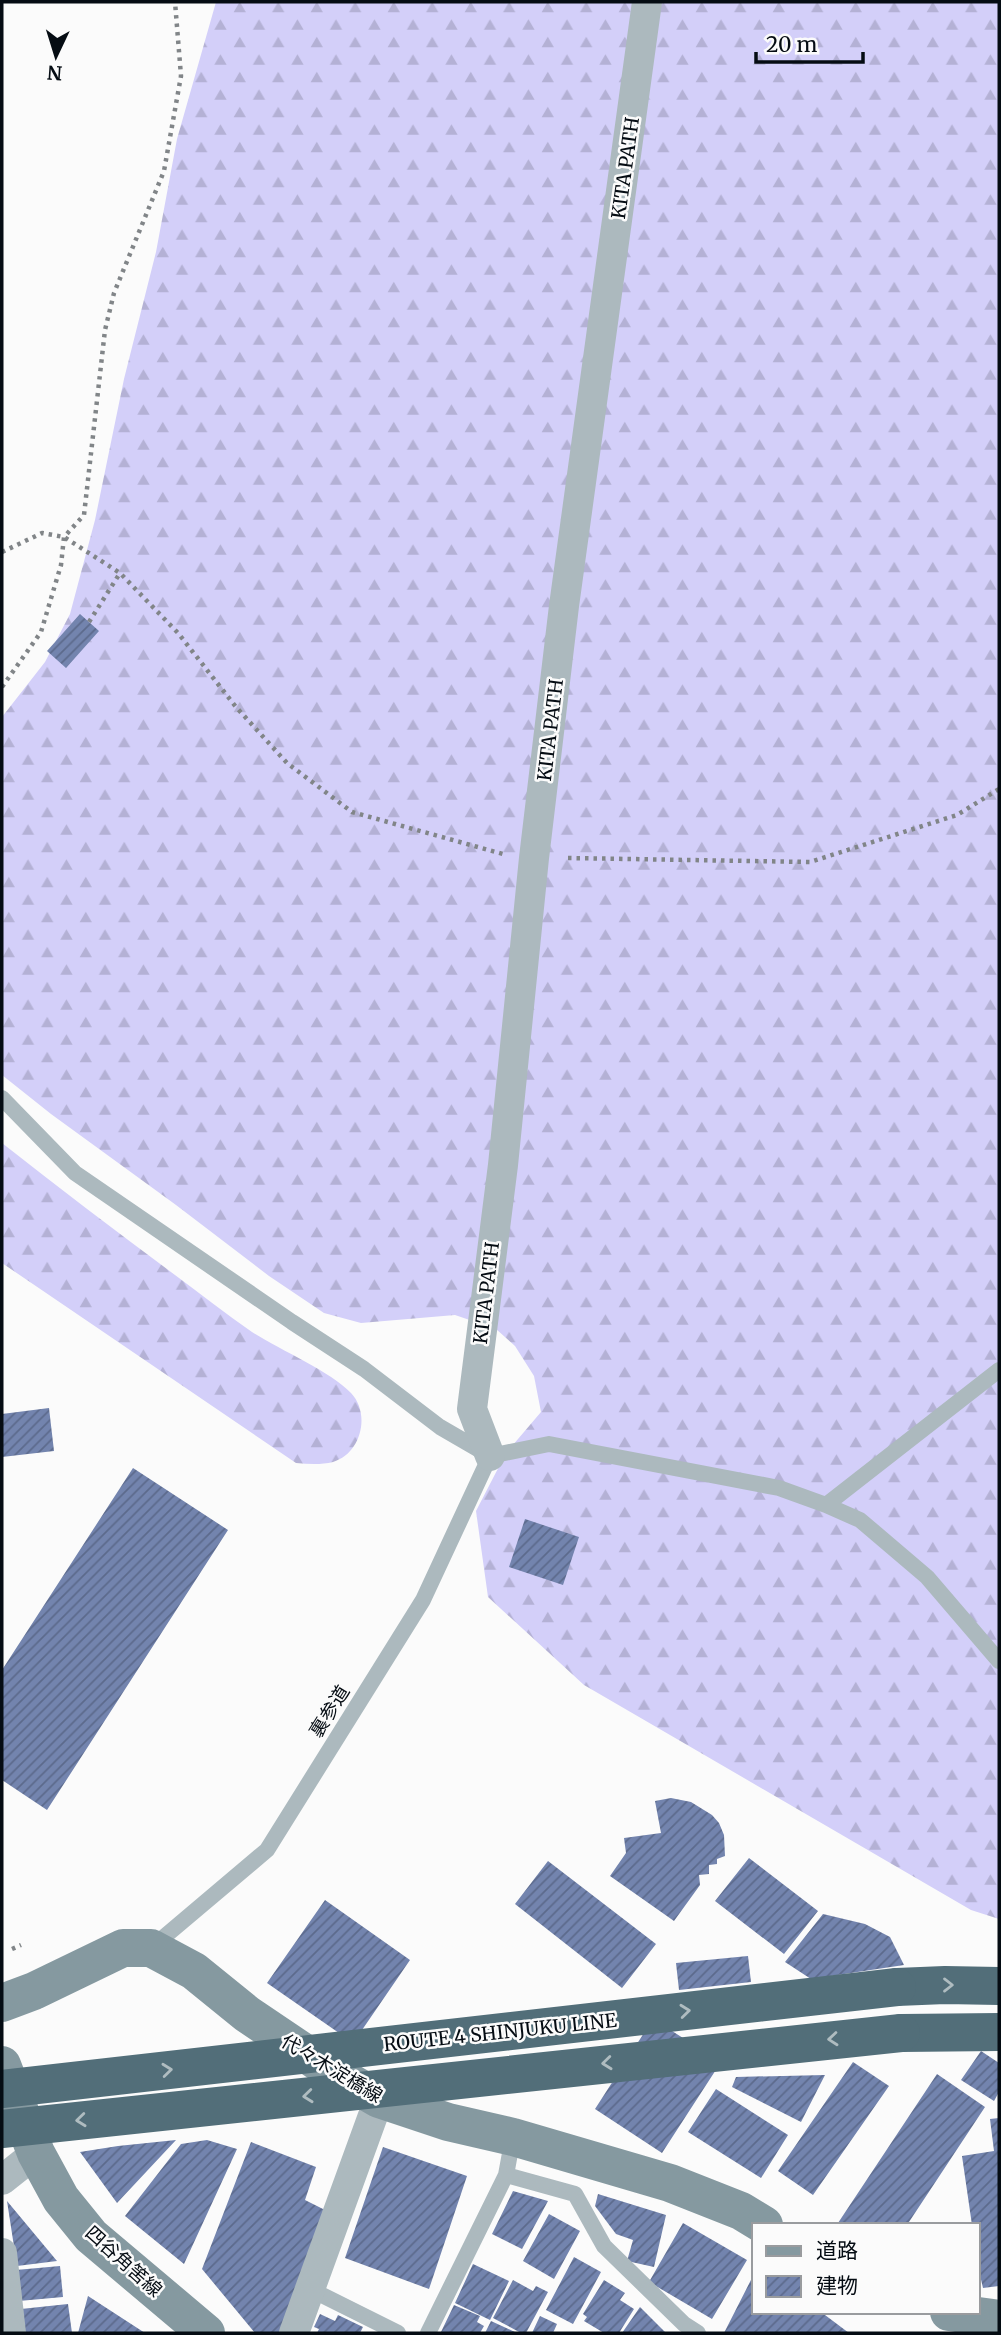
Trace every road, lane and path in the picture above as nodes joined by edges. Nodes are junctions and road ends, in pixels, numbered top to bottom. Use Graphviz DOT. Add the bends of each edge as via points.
graph roads {
  1 [pos="175,2"];
  2 [pos="647,2"];
  3 [pos="64,537"];
  4 [pos="2,552"];
  5 [pos="120,573"];
  6 [pos="89,622"];
  7 [pos="2,687"];
  8 [pos="999,789"];
  9 [pos="534,858"];
  10 [pos="2,1098"];
  11 [pos="999,1370"];
  12 [pos="490,1456"];
  13 [pos="826,1505"];
  14 [pos="999,1661"];
  15 [pos="21,1945"];
  16 [pos="150,1948"];
  17 [pos="12,1949"];
  18 [pos="999,1986"];
  19 [pos="2,2003"];
  20 [pos="999,2032"];
  21 [pos="2,2065"];
  22 [pos="2,2089"];
  23 [pos="379,2099"];
  24 [pos="2,2129"];
  25 [pos="513,2137"];
  26 [pos="36,2152"];
  27 [pos="506,2175"];
  28 [pos="2,2180"];
  29 [pos="761,2223"];
  30 [pos="2,2253"];
  31 [pos="310,2289"];
  32 [pos="963,2314"];
  33 [pos="999,2319"];
  34 [pos="681,2329"];
  35 [pos="11,2333"];
  36 [pos="206,2333"];
  37 [pos="294,2333"];
  38 [pos="398,2333"];
  39 [pos="428,2333"];
  40 [pos="698,2333"];
  1 -- 3 [label="path" via="181,76 164,172 114,293 105,330 85,516"];
  2 -- 9 [label="street, KITA PATH"];
  3 -- 4 [label="path" via="42,533"];
  3 -- 5 [label="path"];
  3 -- 7 [label="path" via="61,565 41,632"];
  5 -- 6 [label="path"];
  5 -- 9 [label="path" via="178,633 287,763 352,812 505,855"];
  8 -- 9 [label="path" via="957,815 810,862"];
  9 -- 12 [label="street, KITA PATH" via="503,1165 471,1409"];
  10 -- 12 [label="lane" via="75,1173 363,1369 440,1427"];
  11 -- 13 [label="lane"];
  12 -- 13 [label="lane" via="549,1444 779,1488"];
  12 -- 16 [label="lane, 裏参道" via="423,1600 267,1850"];
  13 -- 14 [label="lane" via="860,1520 927,1577"];
  15 -- 17 [label="path"];
  16 -- 19 [label="street" via="123,1948"];
  16 -- 23 [label="street, 代々木淀橋線" via="194,1971 247,2014"];
  22 -- 18 [label="highway, ROUTE 4 SHINJUKU LINE, one-way, bridge" via="897,1987"];
  20 -- 24 [label="highway, one-way, bridge" via="901,2033"];
  21 -- 26 [label="street, 四谷角筈線"];
  23 -- 25 [label="street, 代々木淀橋線"];
  23 -- 31 [label="street"];
  25 -- 27 [label="lane"];
  25 -- 29 [label="street, 代々木淀橋線" via="670,2183"];
  26 -- 28 [label="street"];
  26 -- 36 [label="street, 四谷角筈線" via="61,2199 91,2235"];
  27 -- 34 [label="lane" via="575,2194 604,2246"];
  27 -- 39 [label="lane"];
  30 -- 35 [label="street"];
  31 -- 37 [label="street"];
  31 -- 38 [label="lane"];
  32 -- 33 [label="street"];
  34 -- 40 [label="lane"];
}
